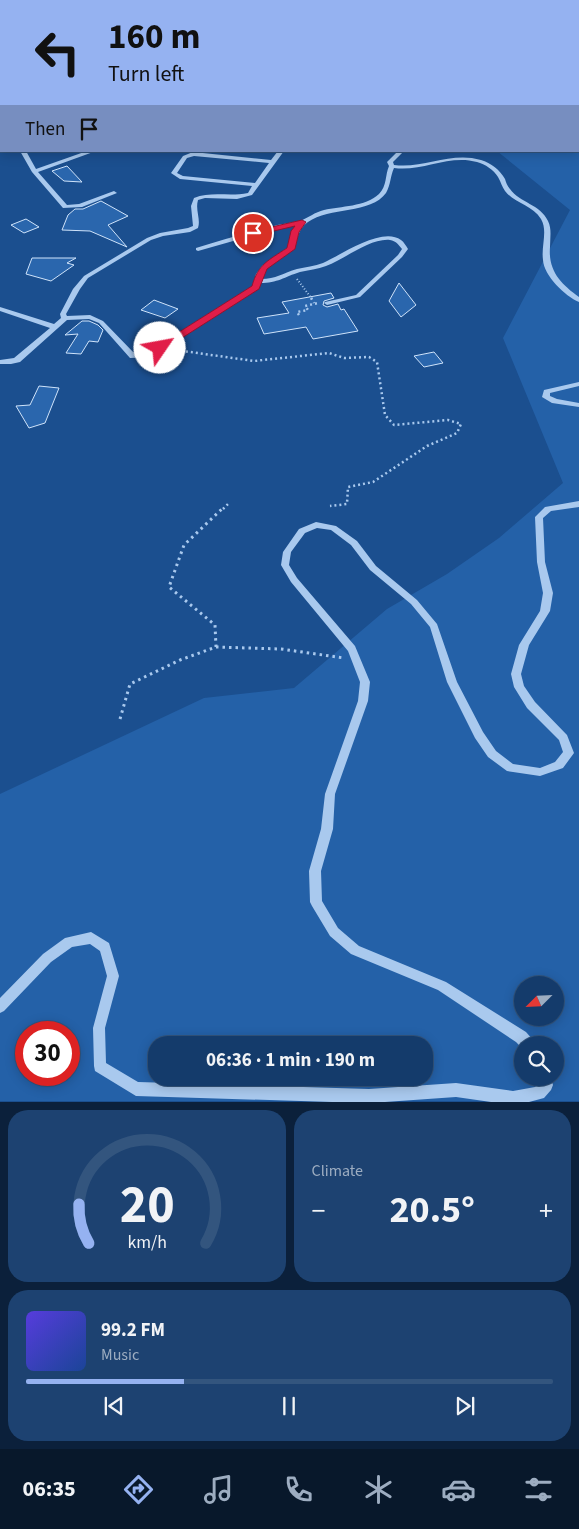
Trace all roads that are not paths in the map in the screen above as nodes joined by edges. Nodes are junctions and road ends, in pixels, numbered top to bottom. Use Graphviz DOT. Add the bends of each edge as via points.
graph roads {
  1 [pos="24,152"];
  2 [pos="90,152"];
  3 [pos="280,152"];
  4 [pos="400,152"];
  5 [pos="272,162"];
  6 [pos="392,166"];
  7 [pos="34,171"];
  8 [pos="255,185"];
  9 [pos="114,193"];
  10 [pos="302,222"];
  11 [pos="198,248"];
  12 [pos="258,281"];
  13 [pos="579,300"];
  14 [pos="328,303"];
  15 [pos="0,309"];
  16 [pos="65,318"];
  17 [pos="55,327"];
  18 [pos="0,362"];
  19 [pos="579,384"];
  20 [pos="579,405"];
  21 [pos="579,504"];
  22 [pos="0,1007"];
  23 [pos="519,1036"];
  24 [pos="545,1086"];
  1 -- 7 [label="street"];
  2 -- 7 [label="street"];
  3 -- 5 [label="street"];
  4 -- 6 [label="street" via="392,158"];
  5 -- 8 [label="street"];
  5 -- 8 [label="street" via="192,154 185,156 174,173 182,178"];
  6 -- 10 [label="street" via="388,175 390,179 380,196 327,210"];
  6 -- 13 [label="street" via="412,167 452,157 486,164 499,175 506,189 540,214 546,228 548,269"];
  7 -- 9 [label="street" via="65,207 80,206"];
  8 -- 16 [label="street" via="250,194 196,199 193,210 196,227 149,239 86,277 62,314"];
  10 -- 11 [label="street"];
  10 -- 12 [label="street" via="295,231 290,249 264,267"];
  12 -- 14 [label="street" via="271,281 323,265 378,240 396,238 402,242 405,249 400,256 358,296"];
  12 -- 16 [label="street" via="256,287 148,355 133,356 101,322 90,317"];
  15 -- 17 [label="street"];
  16 -- 17 [label="street"];
  17 -- 18 [label="street" via="17,360"];
  19 -- 20 [label="street" via="547,392 546,397"];
  21 -- 23 [label="street" via="548,510 539,517 541,562 548,593 545,611 524,645 516,674 519,687 531,706 564,738 568,753 559,765 540,772 511,768 492,754 478,735 452,682 434,626 414,602 373,568 354,543 333,528 316,525 302,530 287,552 285,564 294,580 352,649 365,682 363,701 330,794 327,829 314,871 316,902 334,932 355,950 442,986"];
  22 -- 24 [label="street" via="47,958 69,942 90,938 105,948 114,976 98,1028 100,1066 136,1089 369,1096 456,1090 513,1098 540,1093"];
}
